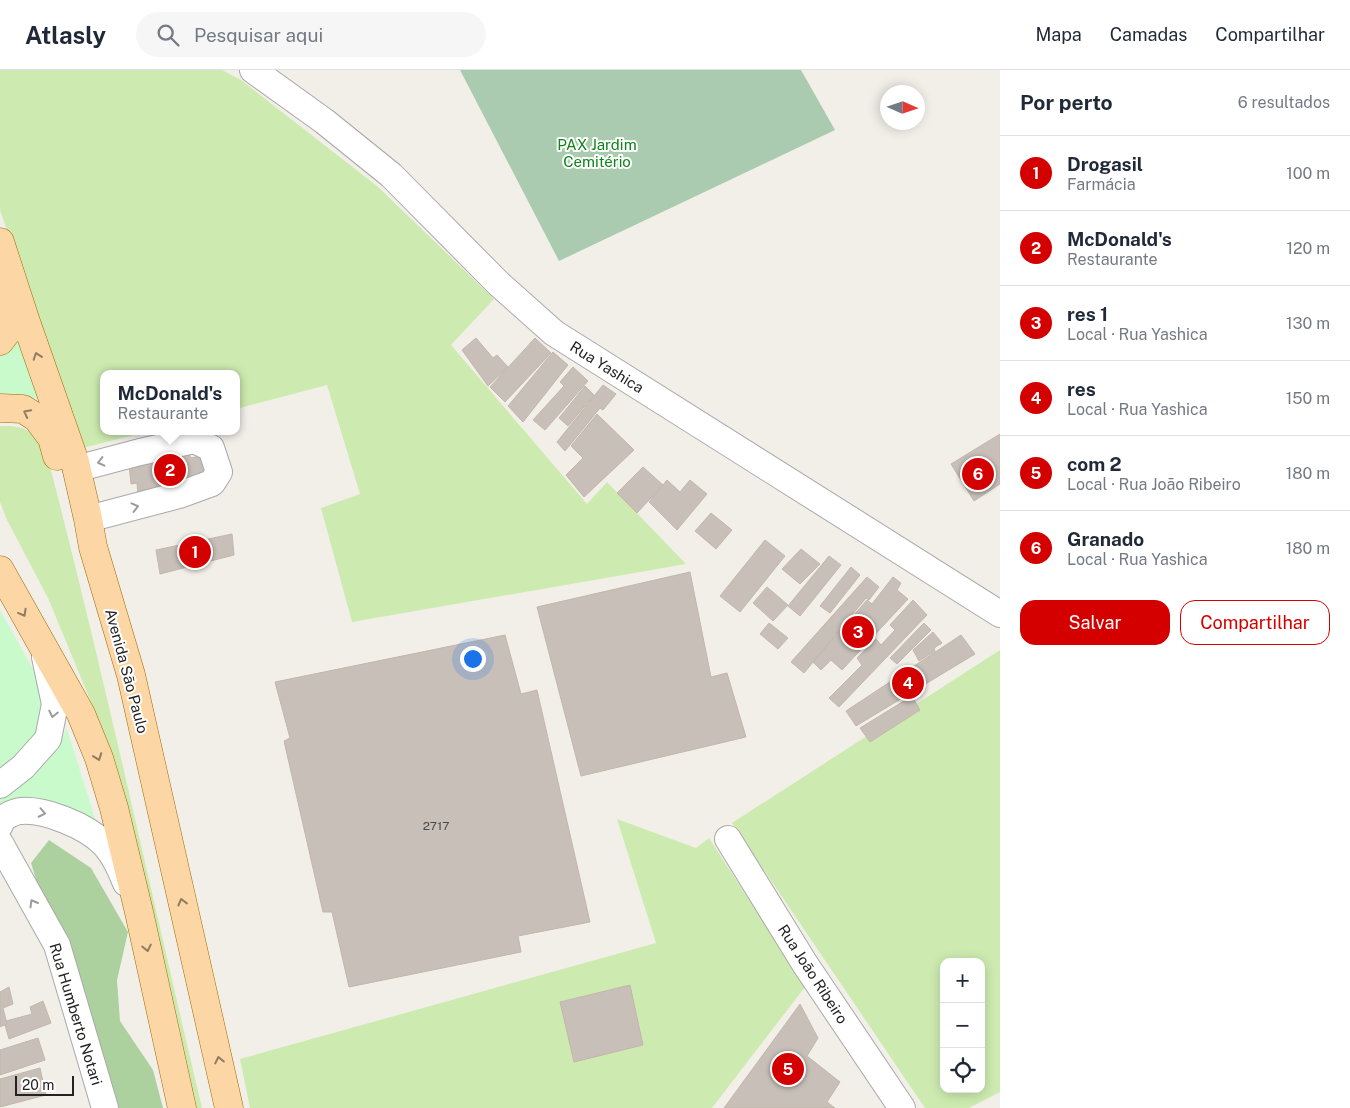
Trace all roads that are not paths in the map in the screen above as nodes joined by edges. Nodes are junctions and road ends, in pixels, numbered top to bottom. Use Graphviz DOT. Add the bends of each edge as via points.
graph roads {
  1 [pos="252,70"];
  2 [pos="0,242"];
  3 [pos="0,248"];
  4 [pos="0,342"];
  5 [pos="0,408"];
  6 [pos="76,469"];
  7 [pos="88,519"];
  8 [pos="0,570"];
  9 [pos="1000,614"];
  10 [pos="117,629"];
  11 [pos="44,649"];
  12 [pos="0,785"];
  13 [pos="0,825"];
  14 [pos="728,838"];
  15 [pos="0,843"];
  16 [pos="139,912"];
  17 [pos="105,1108"];
  18 [pos="182,1108"];
  19 [pos="229,1108"];
  20 [pos="902,1108"];
  1 -- 9 [label="street, Rua Yashica" via="324,121 391,175 554,333"];
  6 -- 2 [label="main road, Avenida São Paulo, one-way"];
  3 -- 4 [label="main road" via="11,303 10,328"];
  10 -- 5 [label="main road, one-way" via="99,610 52,438 37,418 22,409"];
  6 -- 7 [label="main road, Avenida São Paulo"];
  7 -- 6 [label="street, one-way" via="188,492 212,483 218,472 211,448 194,440"];
  7 -- 10 [label="main road, Avenida São Paulo"];
  8 -- 11 [label="main road, one-way"];
  19 -- 10 [label="main road, Avenida São Paulo, one-way" via="135,692"];
  11 -- 12 [label="street, one-way" via="55,704 48,738 23,767"];
  11 -- 16 [label="main road, one-way" via="81,714 100,758"];
  13 -- 16 [label="street, one-way" via="3,818 19,810 63,818 82,828 102,842 114,858"];
  14 -- 20 [label="street, Rua Joāo Ribeiro" via="805,964"];
  17 -- 15 [label="street, Rua Humberto Notari, one-way" via="57,945"];
  16 -- 18 [label="main road, one-way"];
}
